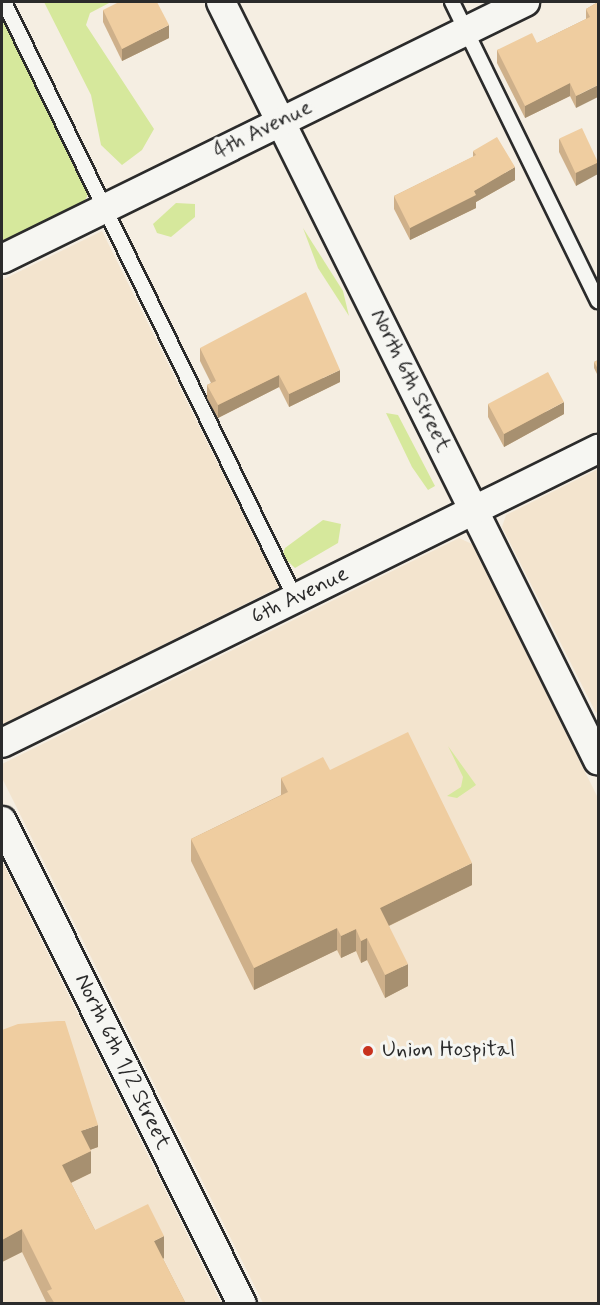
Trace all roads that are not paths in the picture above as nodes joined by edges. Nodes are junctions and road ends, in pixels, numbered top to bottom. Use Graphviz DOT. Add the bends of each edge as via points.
graph roads {
  1 [pos="4,2"];
  2 [pos="221,2"];
  3 [pos="452,2"];
  4 [pos="525,2"];
  5 [pos="466,30"];
  6 [pos="281,121"];
  7 [pos="103,209"];
  8 [pos="2,259"];
  9 [pos="598,301"];
  10 [pos="598,449"];
  11 [pos="474,510"];
  12 [pos="295,598"];
  13 [pos="2,743"];
  14 [pos="598,760"];
  15 [pos="2,820"];
  16 [pos="242,1304"];
  1 -- 7 [label="lane"];
  2 -- 6 [label="street, North 6th Street"];
  3 -- 5 [label="lane"];
  4 -- 5 [label="street, 4th Avenue"];
  5 -- 6 [label="street, 4th Avenue"];
  5 -- 9 [label="lane"];
  6 -- 7 [label="street, 4th Avenue"];
  6 -- 11 [label="street, North 6th Street"];
  7 -- 8 [label="street, 4th Avenue"];
  7 -- 12 [label="lane"];
  10 -- 11 [label="street, 6th Avenue"];
  11 -- 12 [label="street, 6th Avenue"];
  11 -- 14 [label="street, North 6th Street"];
  12 -- 13 [label="street, 6th Avenue"];
  15 -- 16 [label="street, North 6th 1/2 Street"];
}
